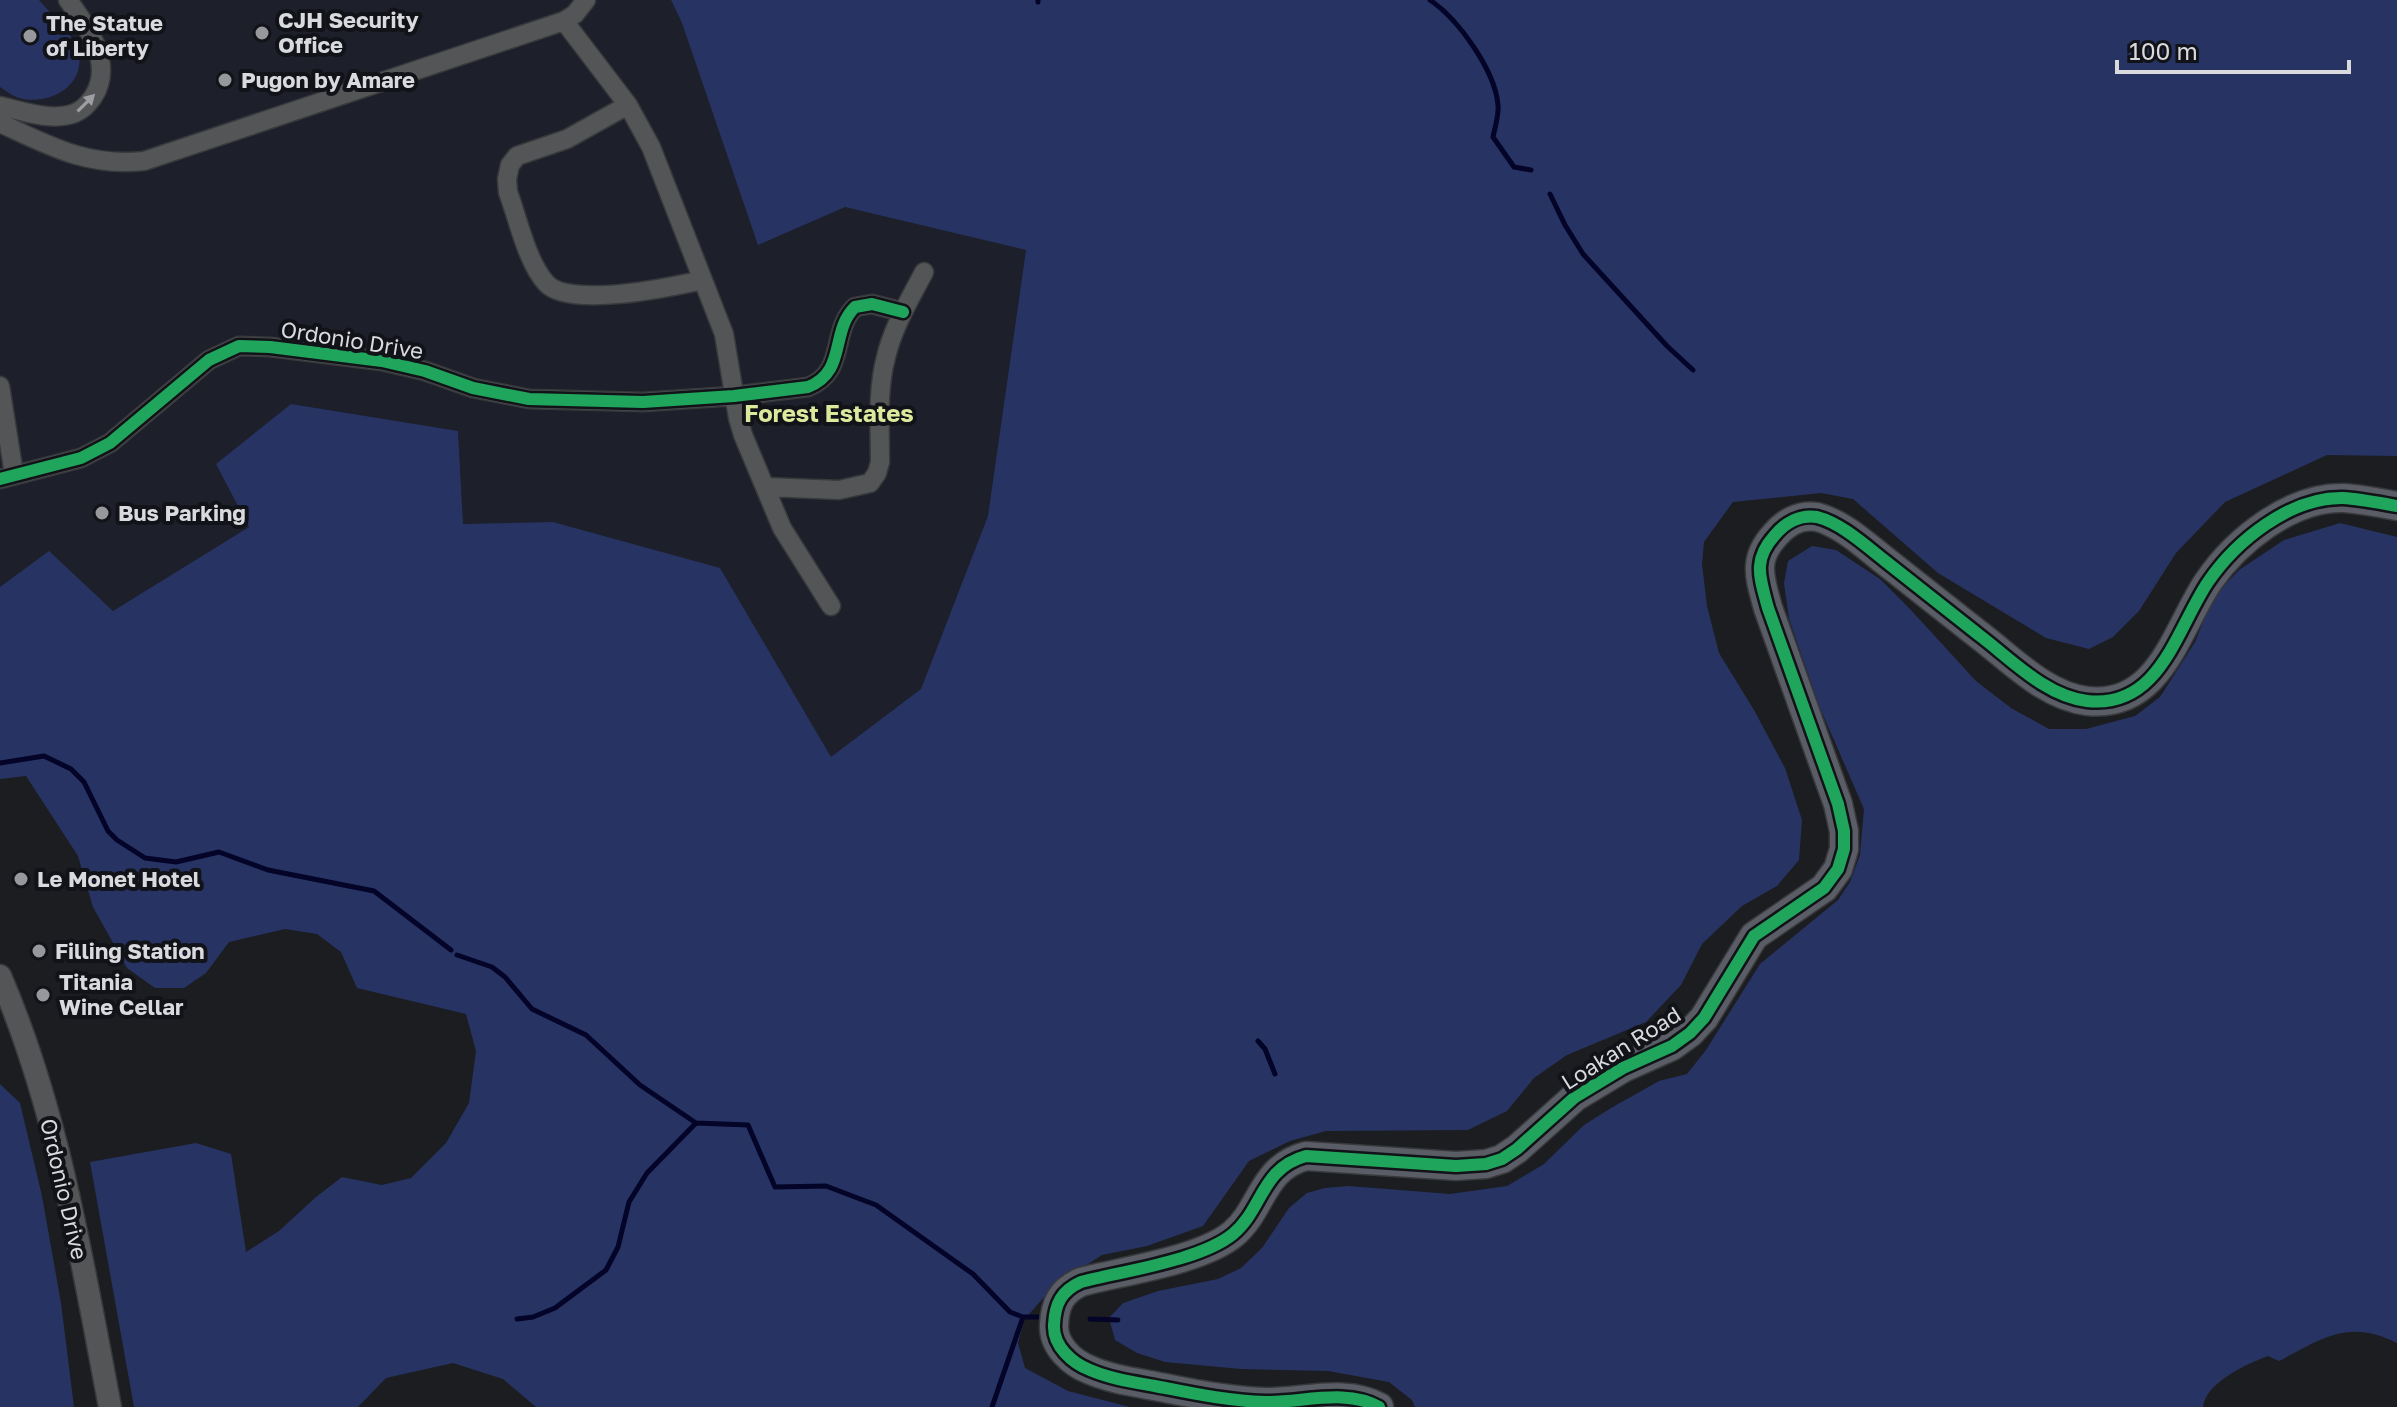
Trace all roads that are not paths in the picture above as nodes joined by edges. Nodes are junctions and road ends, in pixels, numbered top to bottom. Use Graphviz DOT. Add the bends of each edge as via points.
graph roads {
  1 [pos="68,0"];
  2 [pos="586,0"];
  3 [pos="564,21"];
  4 [pos="628,105"];
  5 [pos="0,106"];
  6 [pos="0,123"];
  7 [pos="924,272"];
  8 [pos="703,280"];
  9 [pos="903,312"];
  10 [pos="0,386"];
  11 [pos="734,396"];
  12 [pos="7,477"];
  13 [pos="766,487"];
  14 [pos="2397,506"];
  15 [pos="831,606"];
  16 [pos="0,976"];
  17 [pos="110,1407"];
  18 [pos="1379,1407"];
  5 -- 1 [label="street, one-way" via="60,116 85,107 95,95 100,53"];
  2 -- 3 [label="street"];
  3 -- 4 [label="street"];
  3 -- 6 [label="street" via="144,161 76,157"];
  4 -- 8 [label="street" via="662,174"];
  4 -- 8 [label="street" via="567,139 517,156 510,165 508,192 538,272 548,286 576,295 622,294"];
  7 -- 9 [label="street"];
  8 -- 11 [label="street" via="724,334"];
  9 -- 11 [label="street, Ordonio Drive" via="872,304 855,307 820,383"];
  9 -- 13 [label="street" via="881,381 880,462 870,483 839,490"];
  10 -- 12 [label="street"];
  11 -- 12 [label="street, Ordonio Drive" via="643,402 529,399 382,361 239,346 209,360 110,443 81,458"];
  11 -- 13 [label="street" via="743,435"];
  13 -- 15 [label="street" via="793,550"];
  14 -- 18 [label="main road, Loakan Road" via="2341,498 2312,503 2267,524 2231,553 2208,582 2161,666 2144,685 2126,695 2086,701 2043,684 1856,538 1816,517 1784,523 1764,547 1759,577 1838,804 1844,849 1824,888 1754,936 1704,1018 1672,1046 1575,1097 1502,1159 1456,1166 1306,1156 1290,1160 1232,1234 1199,1252 1081,1282 1061,1295 1055,1316 1058,1345 1087,1369 1200,1395 1264,1402 1353,1398"];
  16 -- 17 [label="street, Ordonio Drive" via="27,1040 68,1192"];
}
